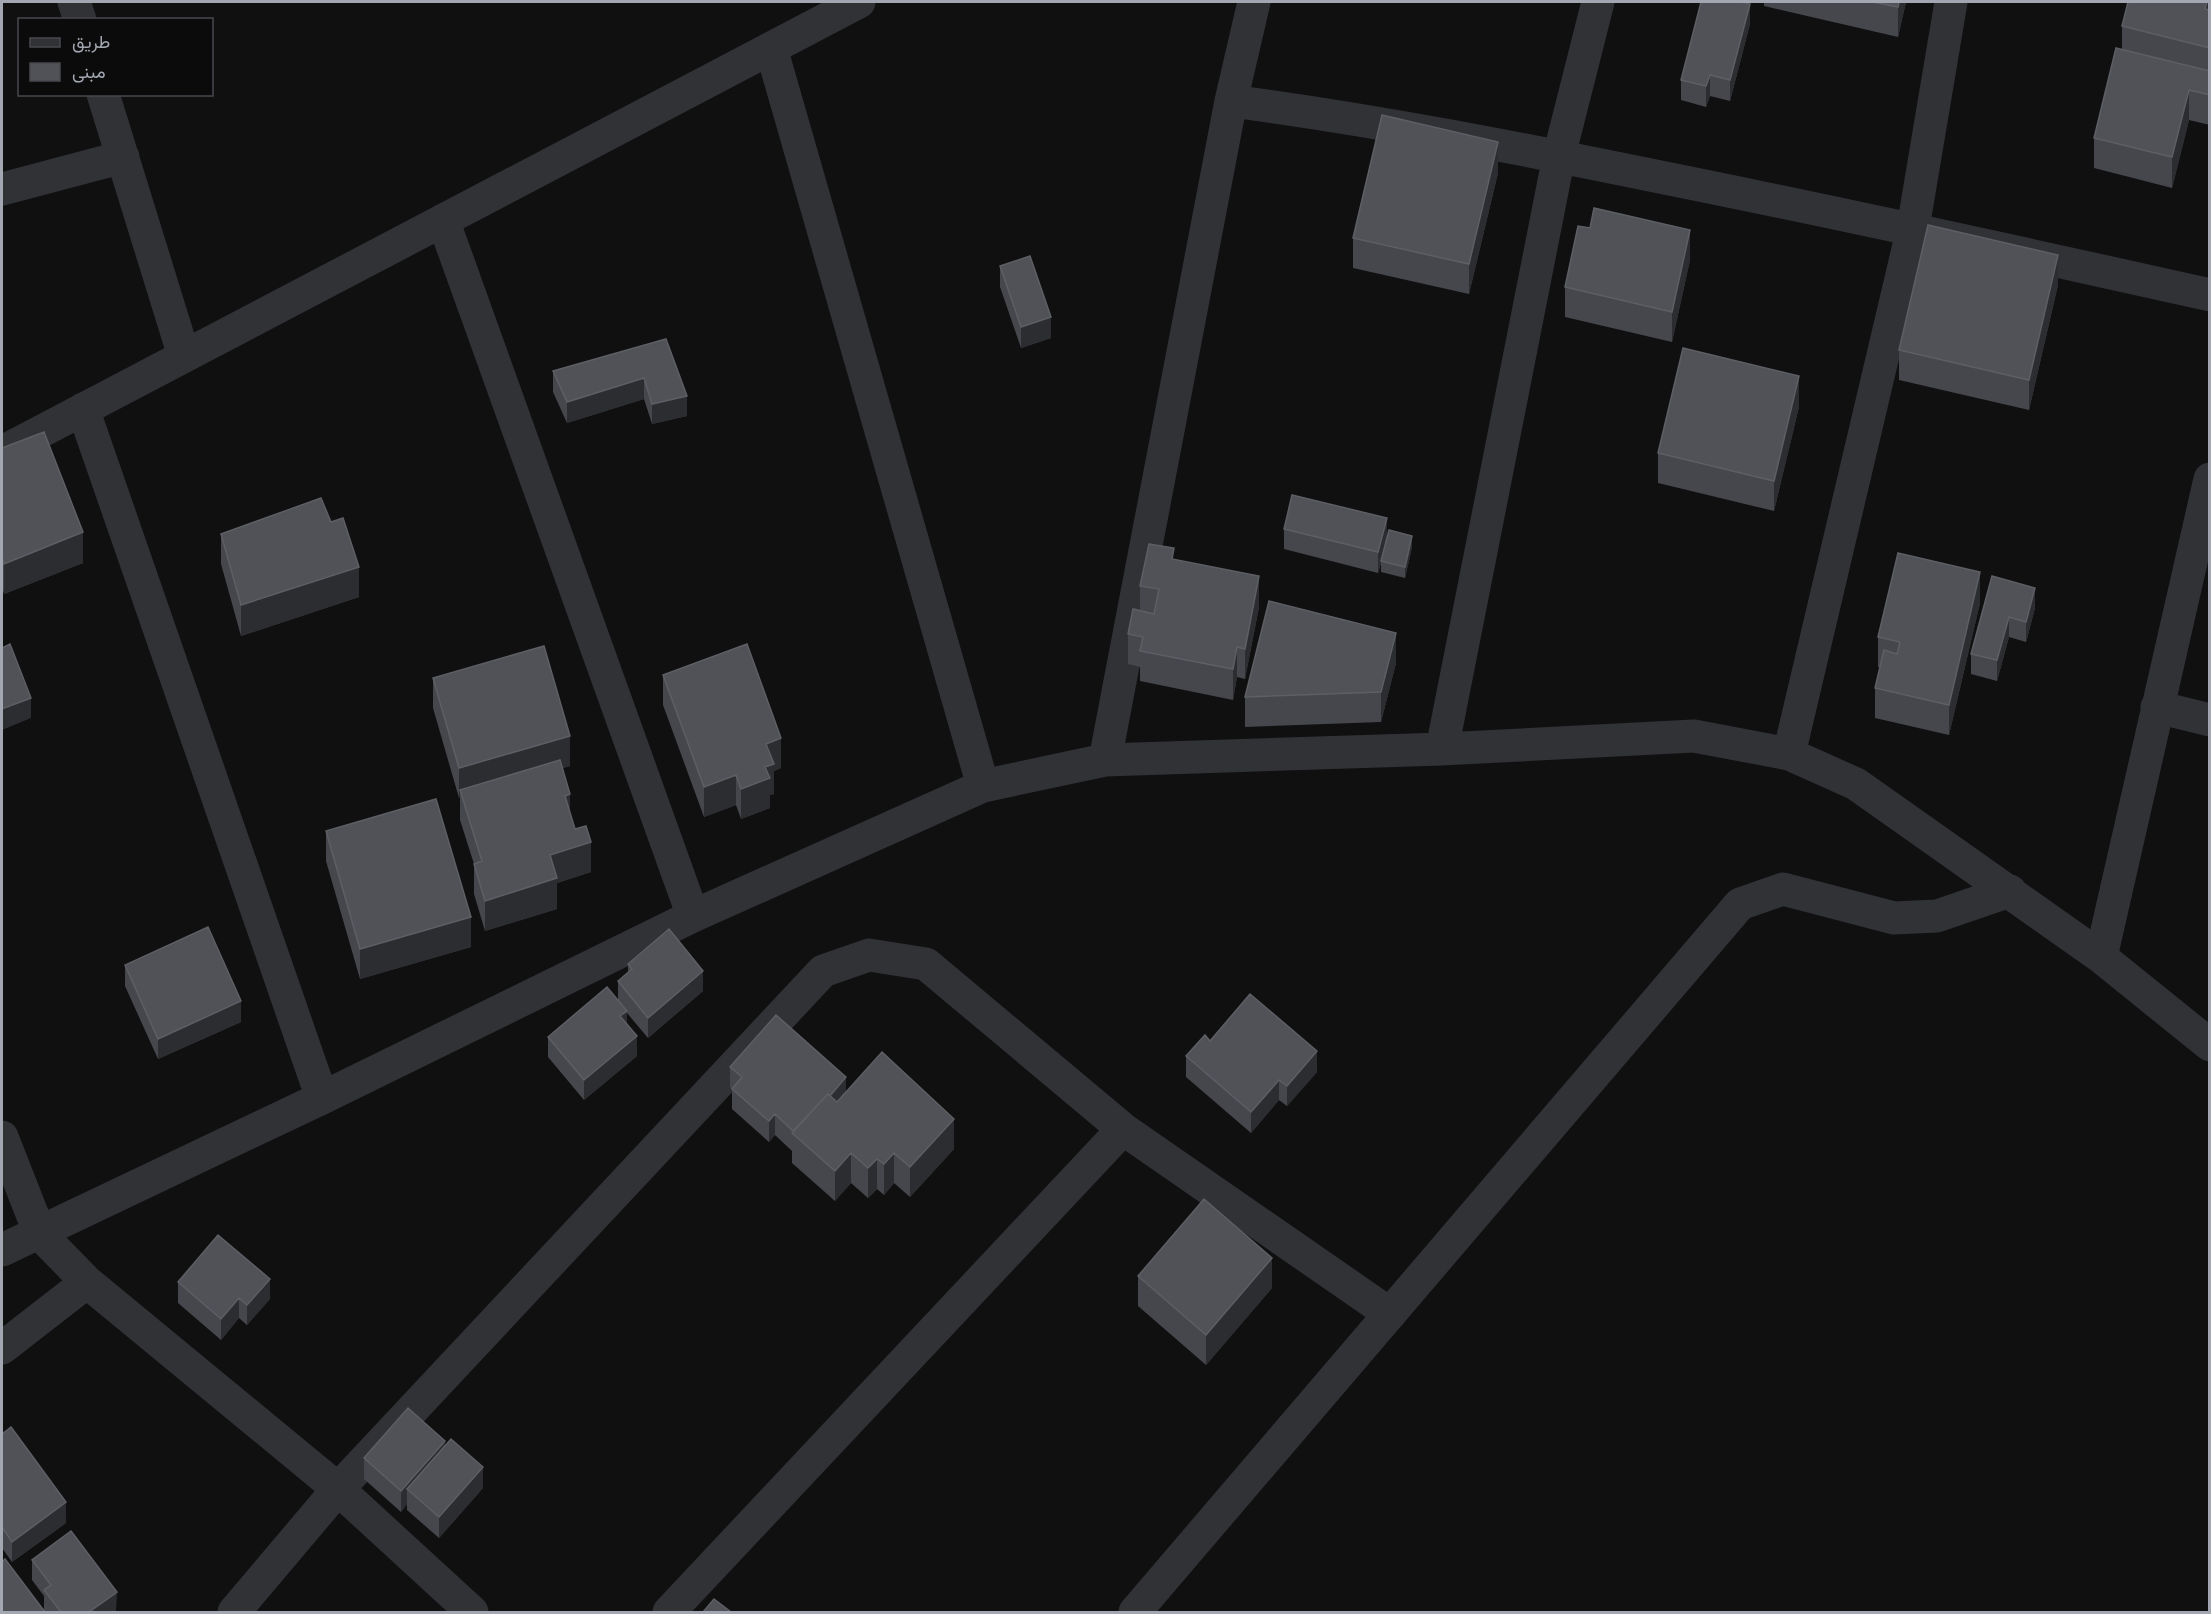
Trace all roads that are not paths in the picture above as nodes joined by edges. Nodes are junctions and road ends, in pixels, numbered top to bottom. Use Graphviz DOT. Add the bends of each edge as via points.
graph roads {
  1 [pos="74,2"];
  2 [pos="859,2"];
  3 [pos="1254,2"];
  4 [pos="1598,2"];
  5 [pos="1951,2"];
  6 [pos="79,18"];
  7 [pos="771,48"];
  8 [pos="104,96"];
  9 [pos="1231,101"];
  10 [pos="1559,156"];
  11 [pos="123,157"];
  12 [pos="2,189"];
  13 [pos="443,220"];
  14 [pos="1913,228"];
  15 [pos="2210,296"];
  16 [pos="184,356"];
  17 [pos="83,409"];
  18 [pos="2,452"];
  19 [pos="2210,479"];
  20 [pos="2157,707"];
  21 [pos="2210,720"];
  22 [pos="1442,749"];
  23 [pos="1789,754"];
  24 [pos="1106,759"];
  25 [pos="983,786"];
  26 [pos="2010,891"];
  27 [pos="693,916"];
  28 [pos="2101,957"];
  29 [pos="2210,1045"];
  30 [pos="322,1098"];
  31 [pos="1123,1129"];
  32 [pos="2,1137"];
  33 [pos="40,1234"];
  34 [pos="2,1250"];
  35 [pos="87,1282"];
  36 [pos="1390,1314"];
  37 [pos="2,1348"];
  38 [pos="338,1489"];
  39 [pos="234,1612"];
  40 [pos="472,1612"];
  41 [pos="669,1612"];
  42 [pos="1135,1612"];
  1 -- 6 [label="street"];
  2 -- 7 [label="street"];
  3 -- 9 [label="street"];
  4 -- 10 [label="street"];
  5 -- 14 [label="street"];
  7 -- 13 [label="street"];
  7 -- 25 [label="street"];
  8 -- 11 [label="street"];
  9 -- 10 [label="street" via="1326,113"];
  9 -- 24 [label="street"];
  10 -- 14 [label="street"];
  10 -- 22 [label="street"];
  11 -- 12 [label="street"];
  11 -- 16 [label="street"];
  13 -- 16 [label="street"];
  13 -- 27 [label="street"];
  14 -- 15 [label="street"];
  14 -- 23 [label="street"];
  16 -- 17 [label="street"];
  17 -- 18 [label="street"];
  17 -- 30 [label="street"];
  19 -- 20 [label="street"];
  20 -- 21 [label="street"];
  20 -- 28 [label="street"];
  22 -- 23 [label="street" via="1694,736"];
  22 -- 24 [label="street"];
  23 -- 26 [label="street" via="1856,784"];
  24 -- 25 [label="street"];
  25 -- 27 [label="street"];
  26 -- 28 [label="street"];
  26 -- 36 [label="street" via="1937,916 1894,918 1783,889 1740,904"];
  27 -- 30 [label="street"];
  28 -- 29 [label="street"];
  30 -- 33 [label="street"];
  31 -- 36 [label="street"];
  31 -- 38 [label="street" via="926,964 869,955 823,971"];
  31 -- 41 [label="street"];
  32 -- 33 [label="street"];
  33 -- 34 [label="street"];
  33 -- 35 [label="street"];
  35 -- 37 [label="street"];
  35 -- 38 [label="street"];
  36 -- 42 [label="street"];
  38 -- 39 [label="street"];
  38 -- 40 [label="street"];
}
